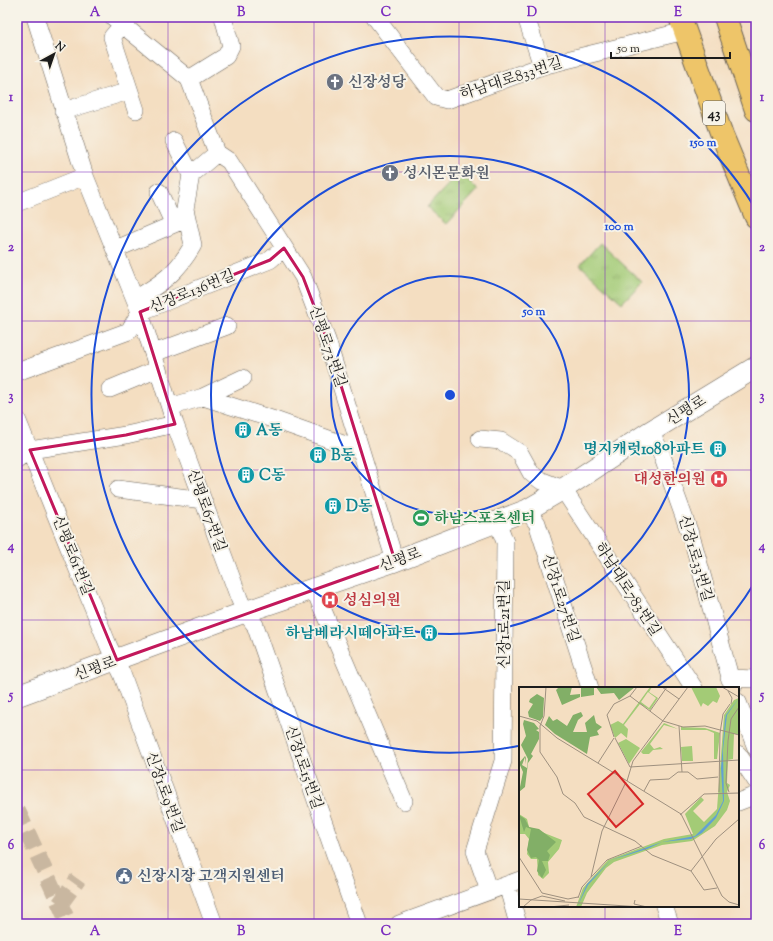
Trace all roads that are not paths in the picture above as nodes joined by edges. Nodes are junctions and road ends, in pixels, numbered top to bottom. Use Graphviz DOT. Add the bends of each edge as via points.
graph roads {
  1 [pos="35,17"];
  2 [pos="223,17"];
  3 [pos="375,17"];
  4 [pos="526,17"];
  5 [pos="725,17"];
  6 [pos="117,21"];
  7 [pos="682,24"];
  8 [pos="542,66"];
  9 [pos="189,79"];
  10 [pos="129,91"];
  11 [pos="136,110"];
  12 [pos="756,110"];
  13 [pos="63,111"];
  14 [pos="174,141"];
  15 [pos="217,153"];
  16 [pos="191,175"];
  17 [pos="85,176"];
  18 [pos="159,192"];
  19 [pos="17,203"];
  20 [pos="756,217"];
  21 [pos="186,219"];
  22 [pos="284,248"];
  23 [pos="116,249"];
  24 [pos="137,306"];
  25 [pos="227,326"];
  26 [pos="154,353"];
  27 [pos="756,367"];
  28 [pos="158,369"];
  29 [pos="17,372"];
  30 [pos="243,378"];
  31 [pos="110,389"];
  32 [pos="203,397"];
  33 [pos="170,407"];
  34 [pos="17,419"];
  35 [pos="175,424"];
  36 [pos="650,432"];
  37 [pos="480,439"];
  38 [pos="360,450"];
  39 [pos="24,454"];
  40 [pos="118,489"];
  41 [pos="563,489"];
  42 [pos="203,500"];
  43 [pos="527,510"];
  44 [pos="497,521"];
  45 [pos="394,561"];
  46 [pos="314,589"];
  47 [pos="245,612"];
  48 [pos="116,660"];
  49 [pos="756,679"];
  50 [pos="731,683"];
  51 [pos="590,687"];
  52 [pos="693,687"];
  53 [pos="17,696"];
  54 [pos="739,705"];
  55 [pos="756,748"];
  56 [pos="739,756"];
  57 [pos="756,781"];
  58 [pos="756,796"];
  59 [pos="404,801"];
  60 [pos="739,802"];
  61 [pos="513,882"];
  62 [pos="488,891"];
  63 [pos="664,907"];
  64 [pos="214,924"];
  65 [pos="359,924"];
  66 [pos="398,924"];
  67 [pos="518,924"];
  68 [pos="670,924"];
  1 -- 13 [label="street, 신평로67번길"];
  2 -- 9 [label="street" via="231,46 226,56"];
  3 -- 8 [label="street, 하남대로833번길" via="436,97 447,100"];
  4 -- 8 [label="street"];
  5 -- 12 [label="main road"];
  6 -- 9 [label="street"];
  6 -- 10 [label="street" via="112,37"];
  7 -- 8 [label="street, 하남대로833번길"];
  7 -- 20 [label="main road, 43" via="722,135"];
  9 -- 15 [label="street, 신평로73번길"];
  10 -- 11 [label="street"];
  10 -- 13 [label="street"];
  13 -- 17 [label="street, 신평로67번길"];
  14 -- 16 [label="street"];
  15 -- 16 [label="street"];
  15 -- 22 [label="street, 신평로73번길" via="229,161"];
  16 -- 21 [label="street" via="185,209"];
  17 -- 19 [label="street"];
  17 -- 23 [label="street, 신평로67번길"];
  18 -- 21 [label="street" via="170,216"];
  21 -- 23 [label="street"];
  21 -- 24 [label="street" via="193,246 184,261"];
  22 -- 24 [label="street, 신장로136번길" via="270,260"];
  22 -- 38 [label="street, 신평로73번길" via="303,277 327,340"];
  23 -- 24 [label="street, 신평로67번길"];
  24 -- 26 [label="street, 신평로67번길"];
  24 -- 29 [label="street, 신장로136번길" via="129,331"];
  25 -- 26 [label="street"];
  26 -- 28 [label="street, 신평로67번길"];
  27 -- 36 [label="street, 신평로"];
  28 -- 31 [label="street"];
  28 -- 33 [label="street, 신평로67번길"];
  30 -- 32 [label="street"];
  32 -- 33 [label="street"];
  32 -- 38 [label="street"];
  33 -- 35 [label="street, 신평로67번길"];
  34 -- 39 [label="street, 신평로61번길"];
  35 -- 39 [label="street"];
  35 -- 42 [label="street, 신평로67번길"];
  36 -- 41 [label="street, 신평로"];
  36 -- 50 [label="street, 신장1로33번길" via="660,450 693,542"];
  37 -- 41 [label="street" via="501,441 520,453 531,474"];
  38 -- 45 [label="street, 신평로73번길"];
  39 -- 48 [label="street, 신평로61번길"];
  40 -- 42 [label="street"];
  41 -- 43 [label="street, 신평로"];
  41 -- 52 [label="street, 하남대로783번길"];
  42 -- 47 [label="street, 신평로67번길"];
  43 -- 44 [label="street, 신평로"];
  43 -- 51 [label="street, 신장1로27번길" via="537,523"];
  44 -- 45 [label="street, 신평로"];
  44 -- 62 [label="street, 신장1로21번길" via="505,542 503,761 475,851"];
  45 -- 46 [label="street, 신평로"];
  46 -- 47 [label="street, 신평로"];
  46 -- 59 [label="street"];
  47 -- 48 [label="street, 신평로"];
  47 -- 65 [label="street, 신장1로15번길" via="255,626"];
  48 -- 53 [label="street, 신평로"];
  48 -- 64 [label="street, 신장1로9번길"];
  49 -- 50 [label="street"];
  54 -- 55 [label="street"];
  56 -- 57 [label="street"];
  58 -- 60 [label="street"];
  61 -- 62 [label="street"];
  61 -- 67 [label="street"];
  62 -- 66 [label="street"];
  63 -- 68 [label="street"];
}
